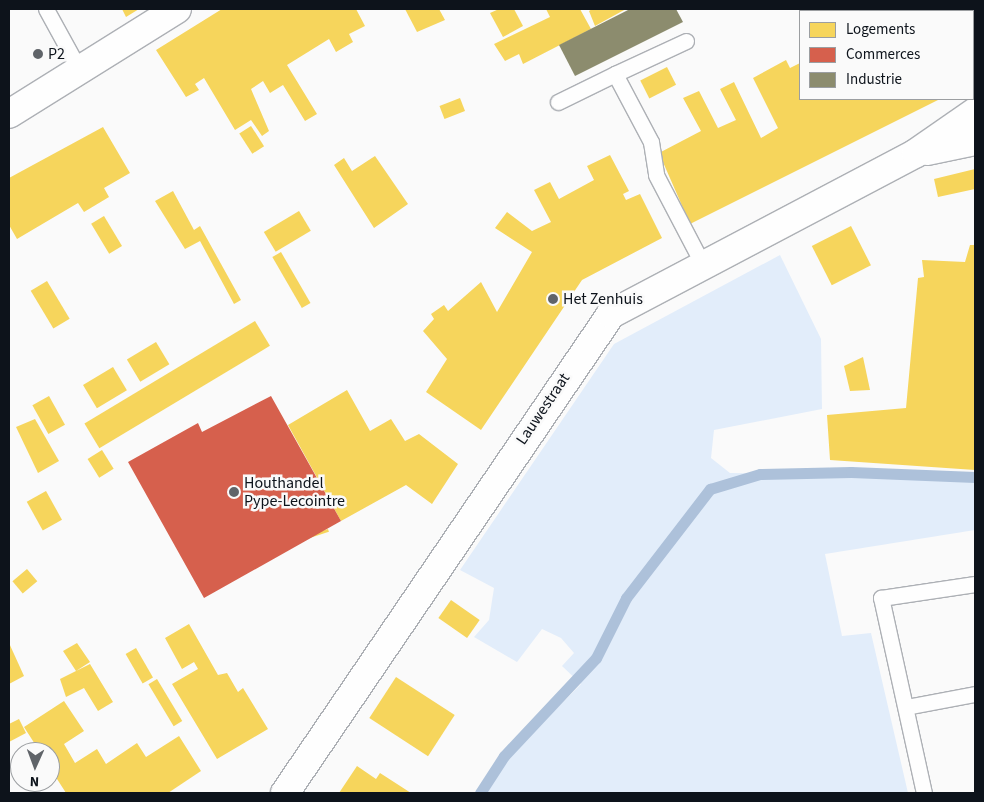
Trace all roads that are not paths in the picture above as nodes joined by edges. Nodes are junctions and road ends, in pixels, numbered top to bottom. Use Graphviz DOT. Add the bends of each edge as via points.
graph roads {
  1 [pos="46,9"];
  2 [pos="177,9"];
  3 [pos="686,40"];
  4 [pos="79,70"];
  5 [pos="615,74"];
  6 [pos="558,102"];
  7 [pos="975,112"];
  8 [pos="9,114"];
  9 [pos="975,141"];
  10 [pos="916,153"];
  11 [pos="703,265"];
  12 [pos="975,584"];
  13 [pos="975,694"];
  14 [pos="906,708"];
  15 [pos="285,793"];
  16 [pos="924,793"];
  1 -- 4 [label="lane"];
  2 -- 4 [label="street"];
  3 -- 5 [label="lane"];
  4 -- 8 [label="street"];
  5 -- 6 [label="lane"];
  5 -- 11 [label="lane" via="651,142 656,175"];
  7 -- 10 [label="street, Lauwestraat"];
  9 -- 10 [label="street, Lauwestraat"];
  10 -- 11 [label="street, Lauwestraat"];
  11 -- 15 [label="street, Lauwestraat" via="611,314"];
  12 -- 14 [label="lane" via="881,598"];
  13 -- 14 [label="lane"];
  14 -- 16 [label="lane"];
}
